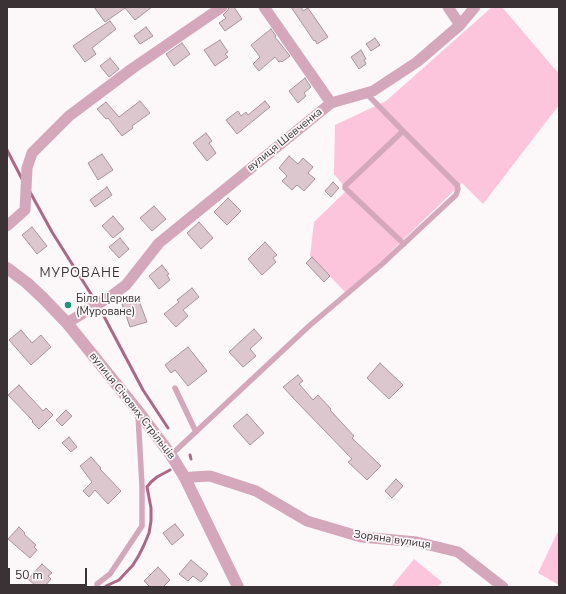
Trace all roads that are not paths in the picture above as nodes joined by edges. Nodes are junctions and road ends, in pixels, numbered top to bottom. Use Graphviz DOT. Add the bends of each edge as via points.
graph roads {
  1 [pos="222,7"];
  2 [pos="264,7"];
  3 [pos="448,7"];
  4 [pos="476,7"];
  5 [pos="460,25"];
  6 [pos="366,93"];
  7 [pos="331,103"];
  8 [pos="403,131"];
  9 [pos="7,226"];
  10 [pos="404,244"];
  11 [pos="7,268"];
  12 [pos="67,323"];
  13 [pos="174,388"];
  14 [pos="138,411"];
  15 [pos="196,432"];
  16 [pos="172,455"];
  17 [pos="185,478"];
  18 [pos="97,587"];
  19 [pos="238,587"];
  20 [pos="503,587"];
  1 -- 9 [label="street" via="69,116 32,153 27,168 26,210"];
  2 -- 7 [label="street"];
  3 -- 5 [label="street"];
  4 -- 5 [label="street, вулиця Шевченка"];
  5 -- 6 [label="street, вулиця Шевченка" via="417,62"];
  6 -- 7 [label="street, вулиця Шевченка"];
  6 -- 8 [label="lane"];
  7 -- 12 [label="street, вулиця Шевченка" via="159,243 126,285"];
  8 -- 10 [label="lane" via="457,185 458,190 456,196"];
  8 -- 10 [label="lane" via="345,188"];
  10 -- 15 [label="lane" via="309,326"];
  11 -- 12 [label="street, вулиця Січових Стрільців" via="27,283"];
  12 -- 14 [label="street, вулиця Січових Стрільців"];
  13 -- 15 [label="lane"];
  14 -- 16 [label="street, вулиця Січових Стрільців"];
  14 -- 18 [label="lane" via="142,526 110,574 97,584"];
  15 -- 16 [label="lane"];
  16 -- 17 [label="street, вулиця Січових Стрільців"];
  17 -- 19 [label="street, вулиця Січових Стрільців"];
  17 -- 20 [label="street, Зоряна вулиця" via="210,476 256,491 307,521 361,537 416,542 458,552"];
}
